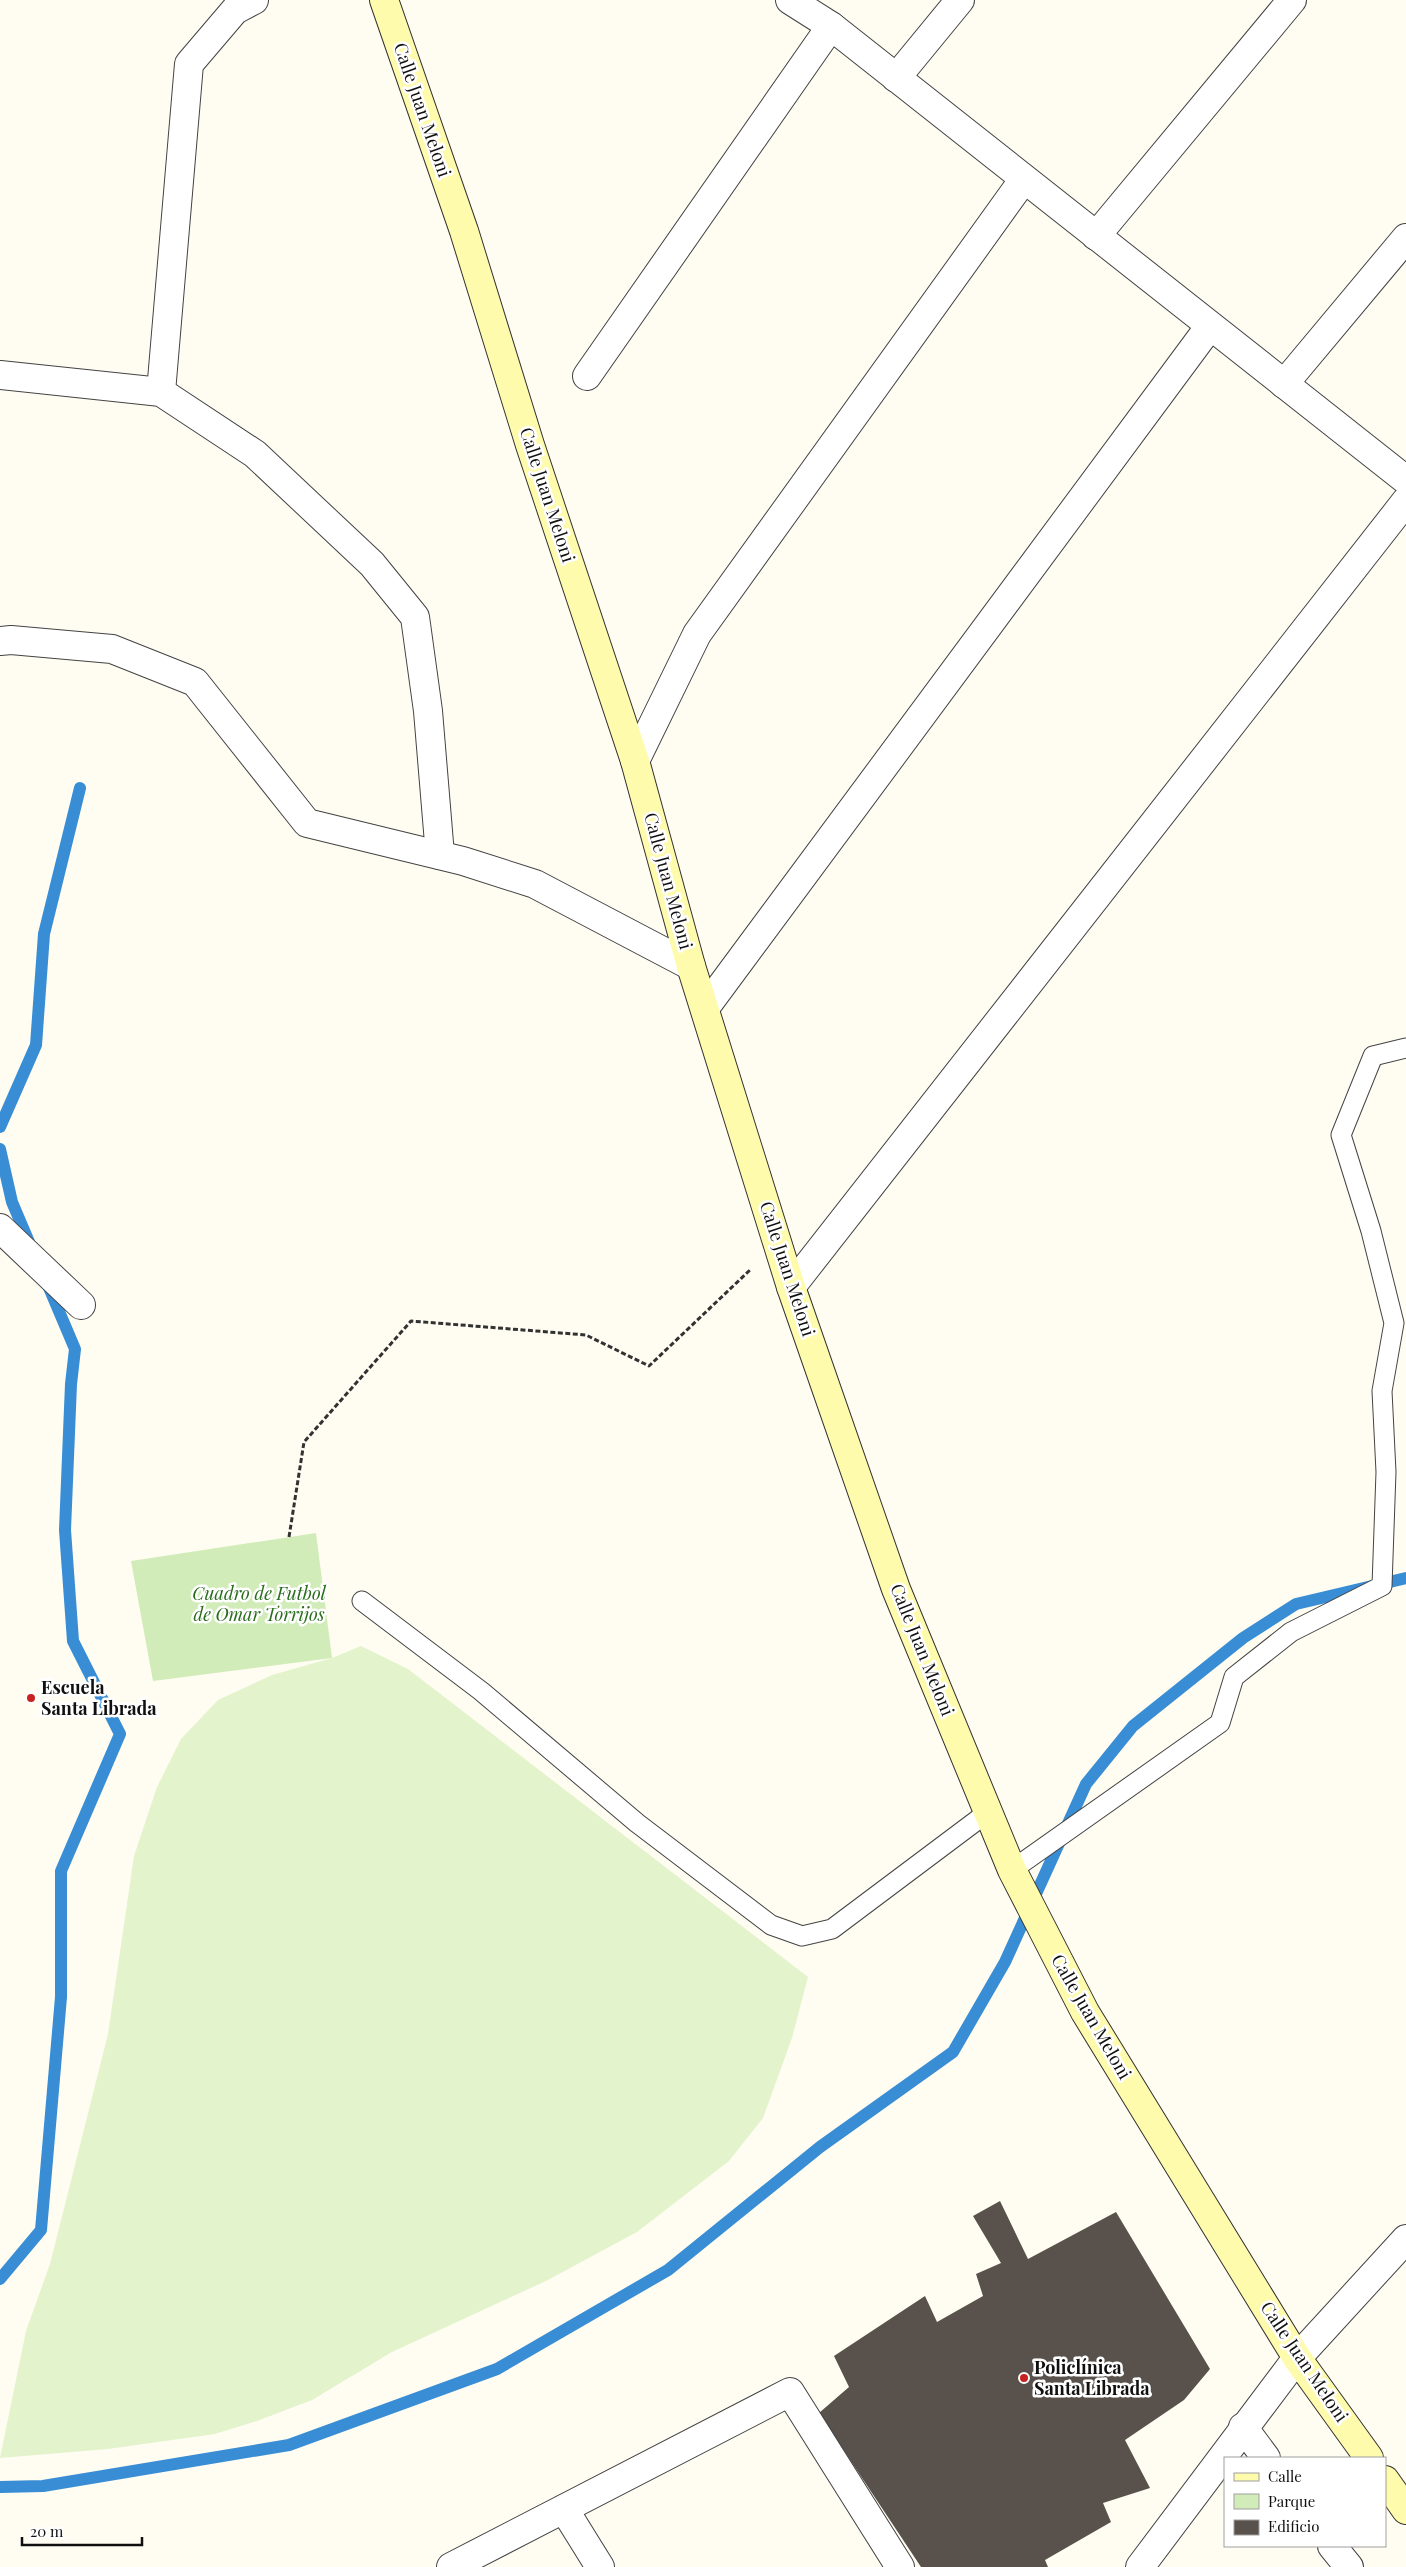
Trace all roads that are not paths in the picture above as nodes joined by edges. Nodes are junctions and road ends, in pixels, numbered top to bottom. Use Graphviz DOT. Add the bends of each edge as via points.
graph roads {
  1 [pos="254,0"];
  2 [pos="384,0"];
  3 [pos="790,0"];
  4 [pos="960,0"];
  5 [pos="1292,0"];
  6 [pos="830,26"];
  7 [pos="896,78"];
  8 [pos="1024,179"];
  9 [pos="1096,236"];
  10 [pos="1406,238"];
  11 [pos="1210,326"];
  12 [pos="0,375"];
  13 [pos="587,376"];
  14 [pos="1284,384"];
  15 [pos="161,392"];
  16 [pos="1406,480"];
  17 [pos="1406,501"];
  18 [pos="0,641"];
  19 [pos="635,761"];
  20 [pos="440,856"];
  21 [pos="692,966"];
  22 [pos="705,1008"];
  23 [pos="1406,1048"];
  24 [pos="0,1228"];
  25 [pos="791,1287"];
  26 [pos="72,1296"];
  27 [pos="362,1601"];
  28 [pos="988,1812"];
  29 [pos="1014,1874"];
  30 [pos="1406,2239"];
  31 [pos="1298,2358"];
  32 [pos="1243,2428"];
  33 [pos="1265,2457"];
  34 [pos="1368,2457"];
  35 [pos="1386,2481"];
  36 [pos="564,2509"];
  37 [pos="1406,2510"];
  38 [pos="1333,2547"];
  39 [pos="1151,2562"];
  40 [pos="451,2567"];
  41 [pos="600,2567"];
  42 [pos="900,2567"];
  43 [pos="1348,2567"];
  1 -- 15 [label="street" via="236,10 189,64"];
  2 -- 19 [label="main road, Calle Juan Meloni" via="464,231 530,445"];
  3 -- 6 [label="street"];
  4 -- 7 [label="street"];
  5 -- 9 [label="street"];
  6 -- 7 [label="street"];
  6 -- 13 [label="street"];
  7 -- 8 [label="street"];
  8 -- 9 [label="street"];
  8 -- 19 [label="street" via="697,634"];
  9 -- 11 [label="street"];
  10 -- 14 [label="street"];
  11 -- 14 [label="street"];
  11 -- 22 [label="street"];
  12 -- 15 [label="street"];
  14 -- 16 [label="street"];
  15 -- 20 [label="street" via="255,454 372,564 415,616 428,711"];
  17 -- 25 [label="street"];
  18 -- 20 [label="street" via="112,649 195,682 307,823"];
  19 -- 21 [label="main road, Calle Juan Meloni"];
  20 -- 21 [label="street" via="534,884"];
  21 -- 22 [label="main road, Calle Juan Meloni"];
  22 -- 25 [label="main road, Calle Juan Meloni"];
  23 -- 29 [label="lane" via="1373,1056 1341,1134 1371,1231 1394,1322 1382,1391 1386,1472 1382,1581 1291,1632 1234,1677 1220,1723 1042,1849"];
  24 -- 26 [label="street"];
  25 -- 28 [label="main road, Calle Juan Meloni" via="896,1589"];
  27 -- 28 [label="lane" via="481,1692 637,1823 771,1925 802,1936 832,1929"];
  28 -- 29 [label="main road, Calle Juan Meloni"];
  29 -- 31 [label="main road, Calle Juan Meloni" via="1090,2020"];
  30 -- 31 [label="street"];
  31 -- 32 [label="street"];
  31 -- 34 [label="main road, Calle Juan Meloni"];
  32 -- 33 [label="street"];
  32 -- 39 [label="street"];
  35 -- 37 [label="main road"];
  36 -- 40 [label="street"];
  36 -- 41 [label="street"];
  36 -- 42 [label="street" via="790,2392"];
  38 -- 43 [label="street"];
}
